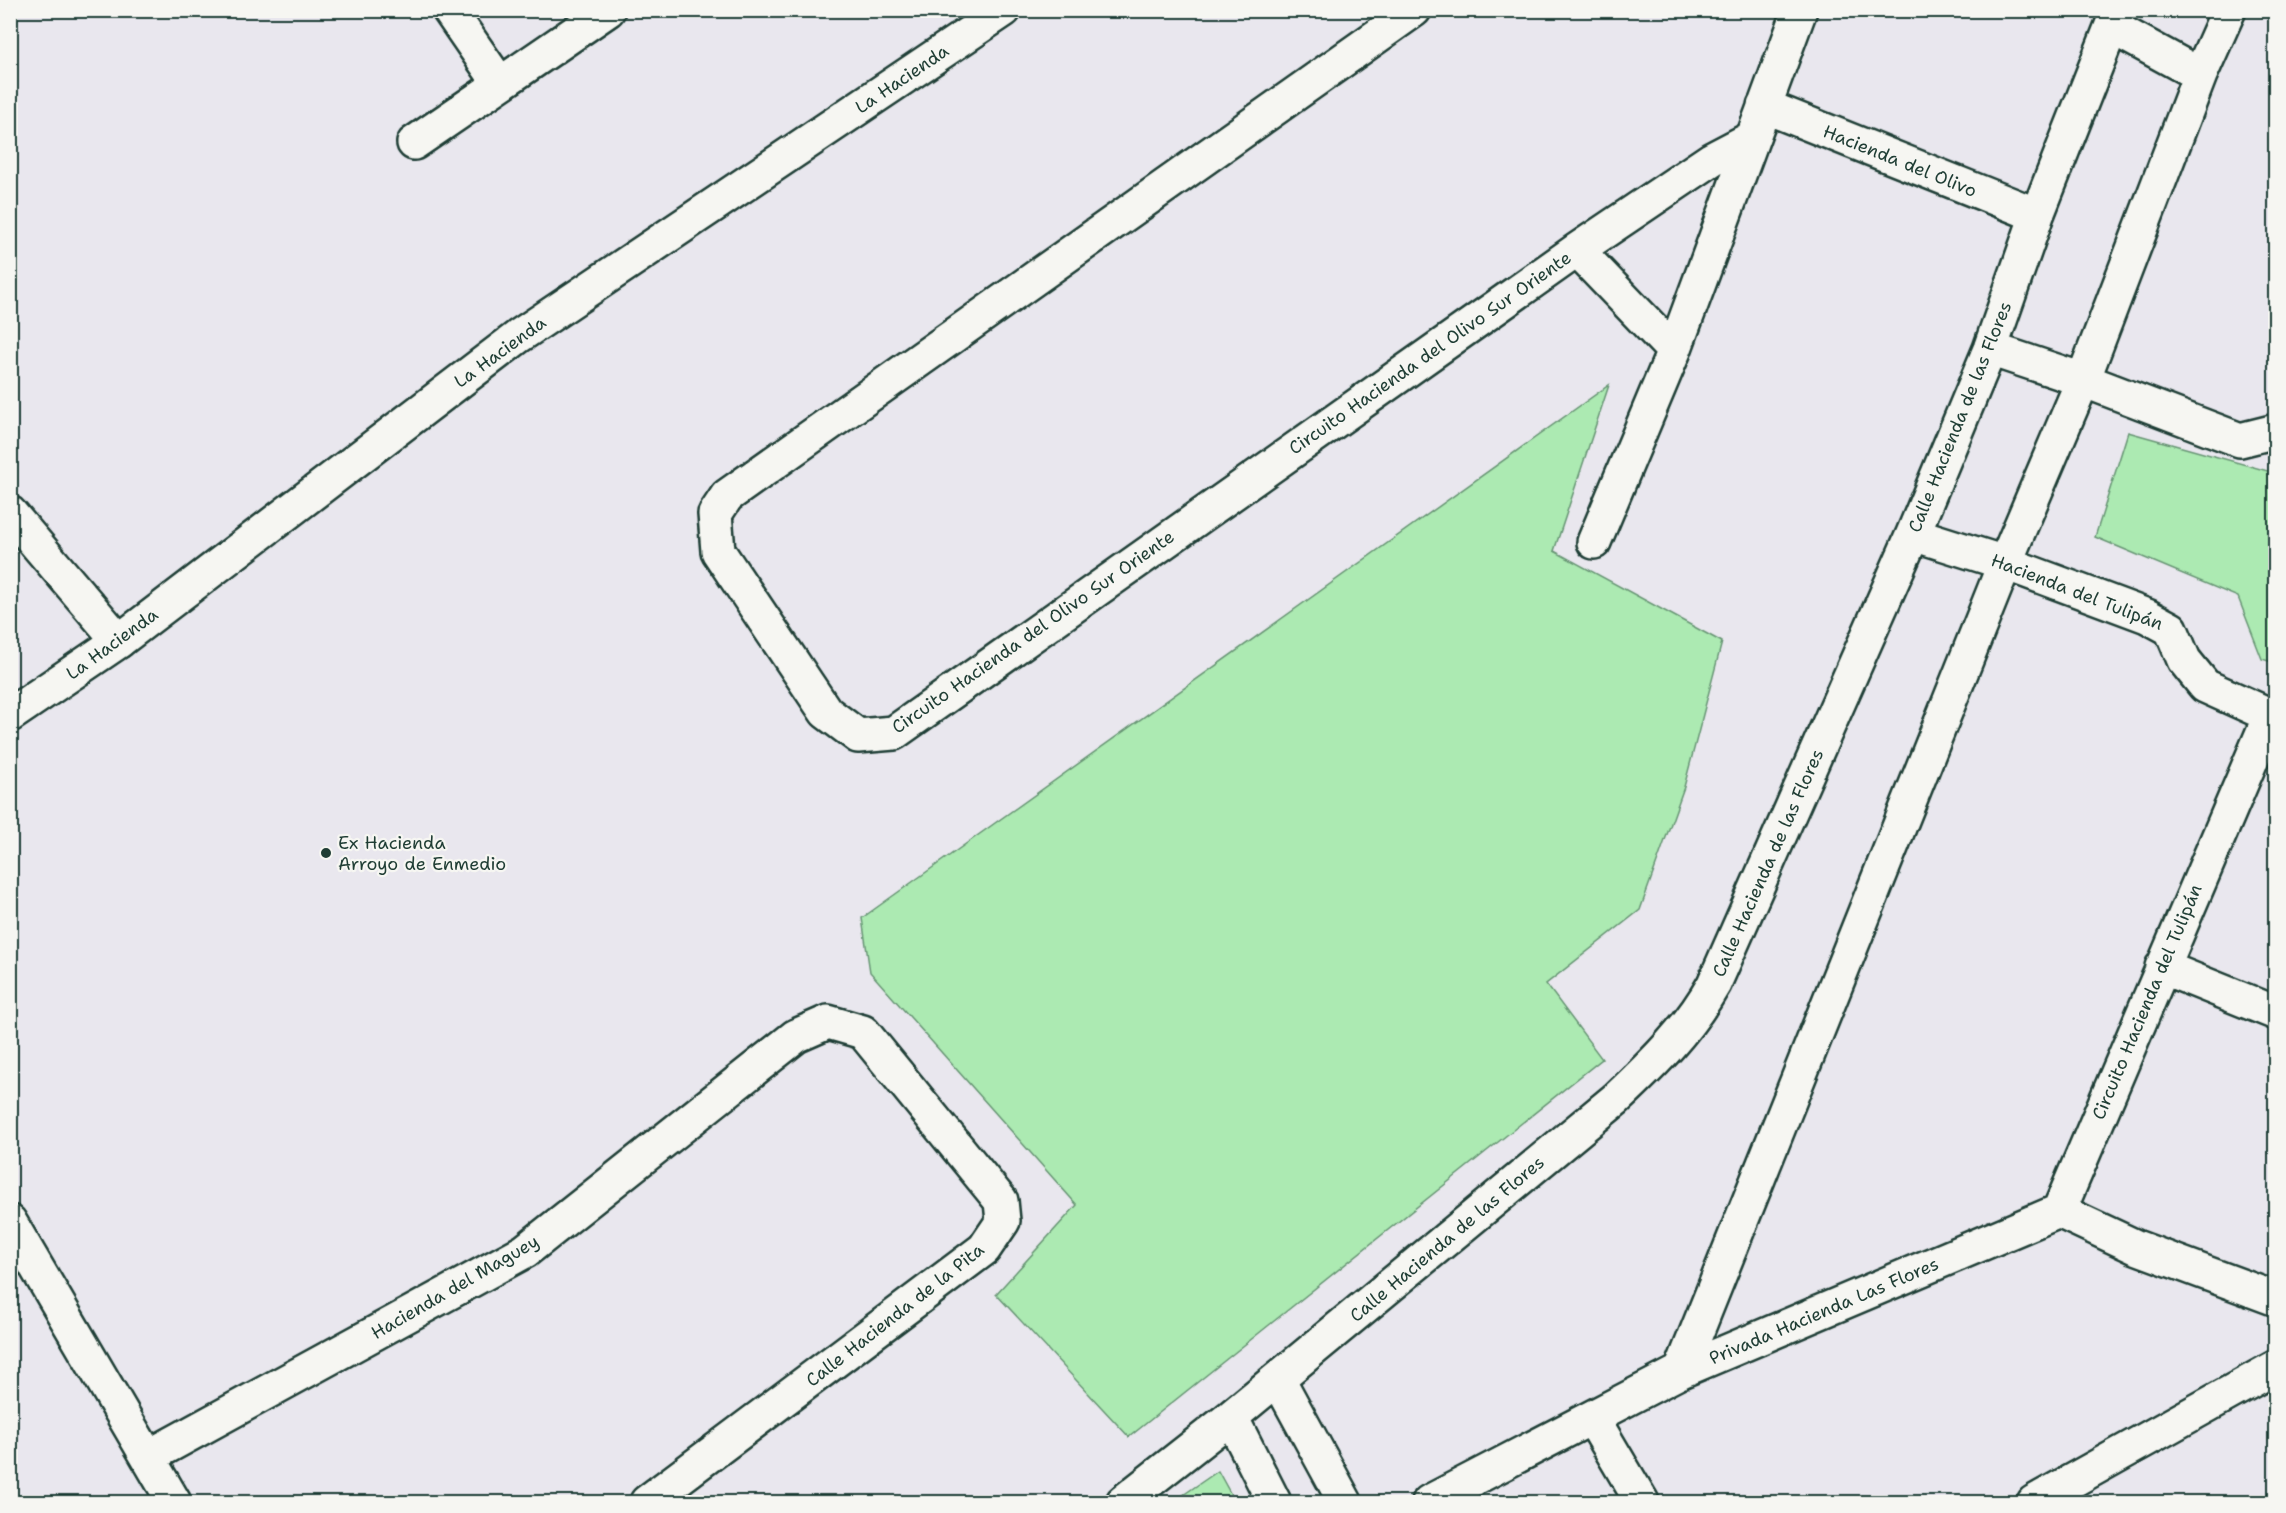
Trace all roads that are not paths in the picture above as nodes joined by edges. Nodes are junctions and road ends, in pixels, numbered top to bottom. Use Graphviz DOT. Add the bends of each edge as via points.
graph roads {
  1 [pos="449,10"];
  2 [pos="608,10"];
  3 [pos="1004,10"];
  4 [pos="1414,10"];
  5 [pos="1800,10"];
  6 [pos="2229,10"];
  7 [pos="2115,19"];
  8 [pos="2200,75"];
  9 [pos="500,84"];
  10 [pos="1764,106"];
  11 [pos="1752,138"];
  12 [pos="414,143"];
  13 [pos="2037,215"];
  14 [pos="1576,250"];
  15 [pos="1990,349"];
  16 [pos="1674,351"];
  17 [pos="2083,380"];
  18 [pos="2276,431"];
  19 [pos="10,513"];
  20 [pos="1914,534"];
  21 [pos="1594,542"];
  22 [pos="2005,563"];
  23 [pos="119,641"];
  24 [pos="10,715"];
  25 [pos="2273,717"];
  26 [pos="2162,967"];
  27 [pos="2276,1013"];
  28 [pos="828,1022"];
  29 [pos="2059,1211"];
  30 [pos="13,1234"];
  31 [pos="2276,1299"];
  32 [pos="2276,1367"];
  33 [pos="1681,1371"];
  34 [pos="1278,1378"];
  35 [pos="1231,1417"];
  36 [pos="1593,1419"];
  37 [pos="148,1457"];
  38 [pos="174,1503"];
  39 [pos="646,1503"];
  40 [pos="1123,1503"];
  41 [pos="1274,1503"];
  42 [pos="1345,1503"];
  43 [pos="1429,1503"];
  44 [pos="1642,1503"];
  45 [pos="2034,1503"];
  1 -- 9 [label="street"];
  2 -- 9 [label="street"];
  3 -- 23 [label="street, La Hacienda" via="519,336"];
  4 -- 14 [label="street, Circuito Hacienda del Olivo Sur Oriente" via="727,496 715,514 718,551 826,712 858,736 894,733"];
  5 -- 10 [label="street"];
  6 -- 8 [label="street"];
  7 -- 8 [label="street"];
  7 -- 13 [label="street, Calle Hacienda de las Flores"];
  8 -- 17 [label="street"];
  9 -- 12 [label="street"];
  10 -- 11 [label="street"];
  10 -- 13 [label="street, Hacienda del Olivo"];
  11 -- 14 [label="street, Circuito Hacienda del Olivo Sur Oriente" via="1712,159"];
  11 -- 16 [label="street"];
  13 -- 15 [label="street, Calle Hacienda de las Flores"];
  14 -- 16 [label="street"];
  15 -- 17 [label="street"];
  15 -- 20 [label="street, Calle Hacienda de las Flores"];
  16 -- 21 [label="street"];
  17 -- 18 [label="street" via="2240,440"];
  17 -- 22 [label="street"];
  19 -- 23 [label="street"];
  20 -- 22 [label="street, Hacienda del Tulipán"];
  20 -- 34 [label="street, Calle Hacienda de las Flores" via="1714,984 1685,1030 1616,1098"];
  22 -- 25 [label="street, Hacienda del Tulipán" via="2147,616 2171,629 2184,660 2205,686"];
  22 -- 33 [label="street"];
  23 -- 24 [label="street, La Hacienda"];
  25 -- 26 [label="street, Circuito Hacienda del Tulipán"];
  26 -- 27 [label="street"];
  26 -- 29 [label="street, Circuito Hacienda del Tulipán"];
  28 -- 37 [label="street, Hacienda del Maguey" via="796,1035 525,1251"];
  28 -- 39 [label="street, Calle Hacienda de la Pita" via="863,1032 1001,1201 1003,1221 984,1249"];
  29 -- 31 [label="street" via="2136,1247"];
  29 -- 33 [label="street, Privada Hacienda Las Flores"];
  30 -- 37 [label="street"];
  32 -- 45 [label="street"];
  33 -- 36 [label="street, Privada Hacienda Las Flores"];
  34 -- 35 [label="street, Calle Hacienda de las Flores"];
  34 -- 42 [label="street"];
  35 -- 40 [label="street, Calle Hacienda de las Flores"];
  35 -- 41 [label="street"];
  36 -- 43 [label="street"];
  36 -- 44 [label="street"];
  37 -- 38 [label="street"];
}
